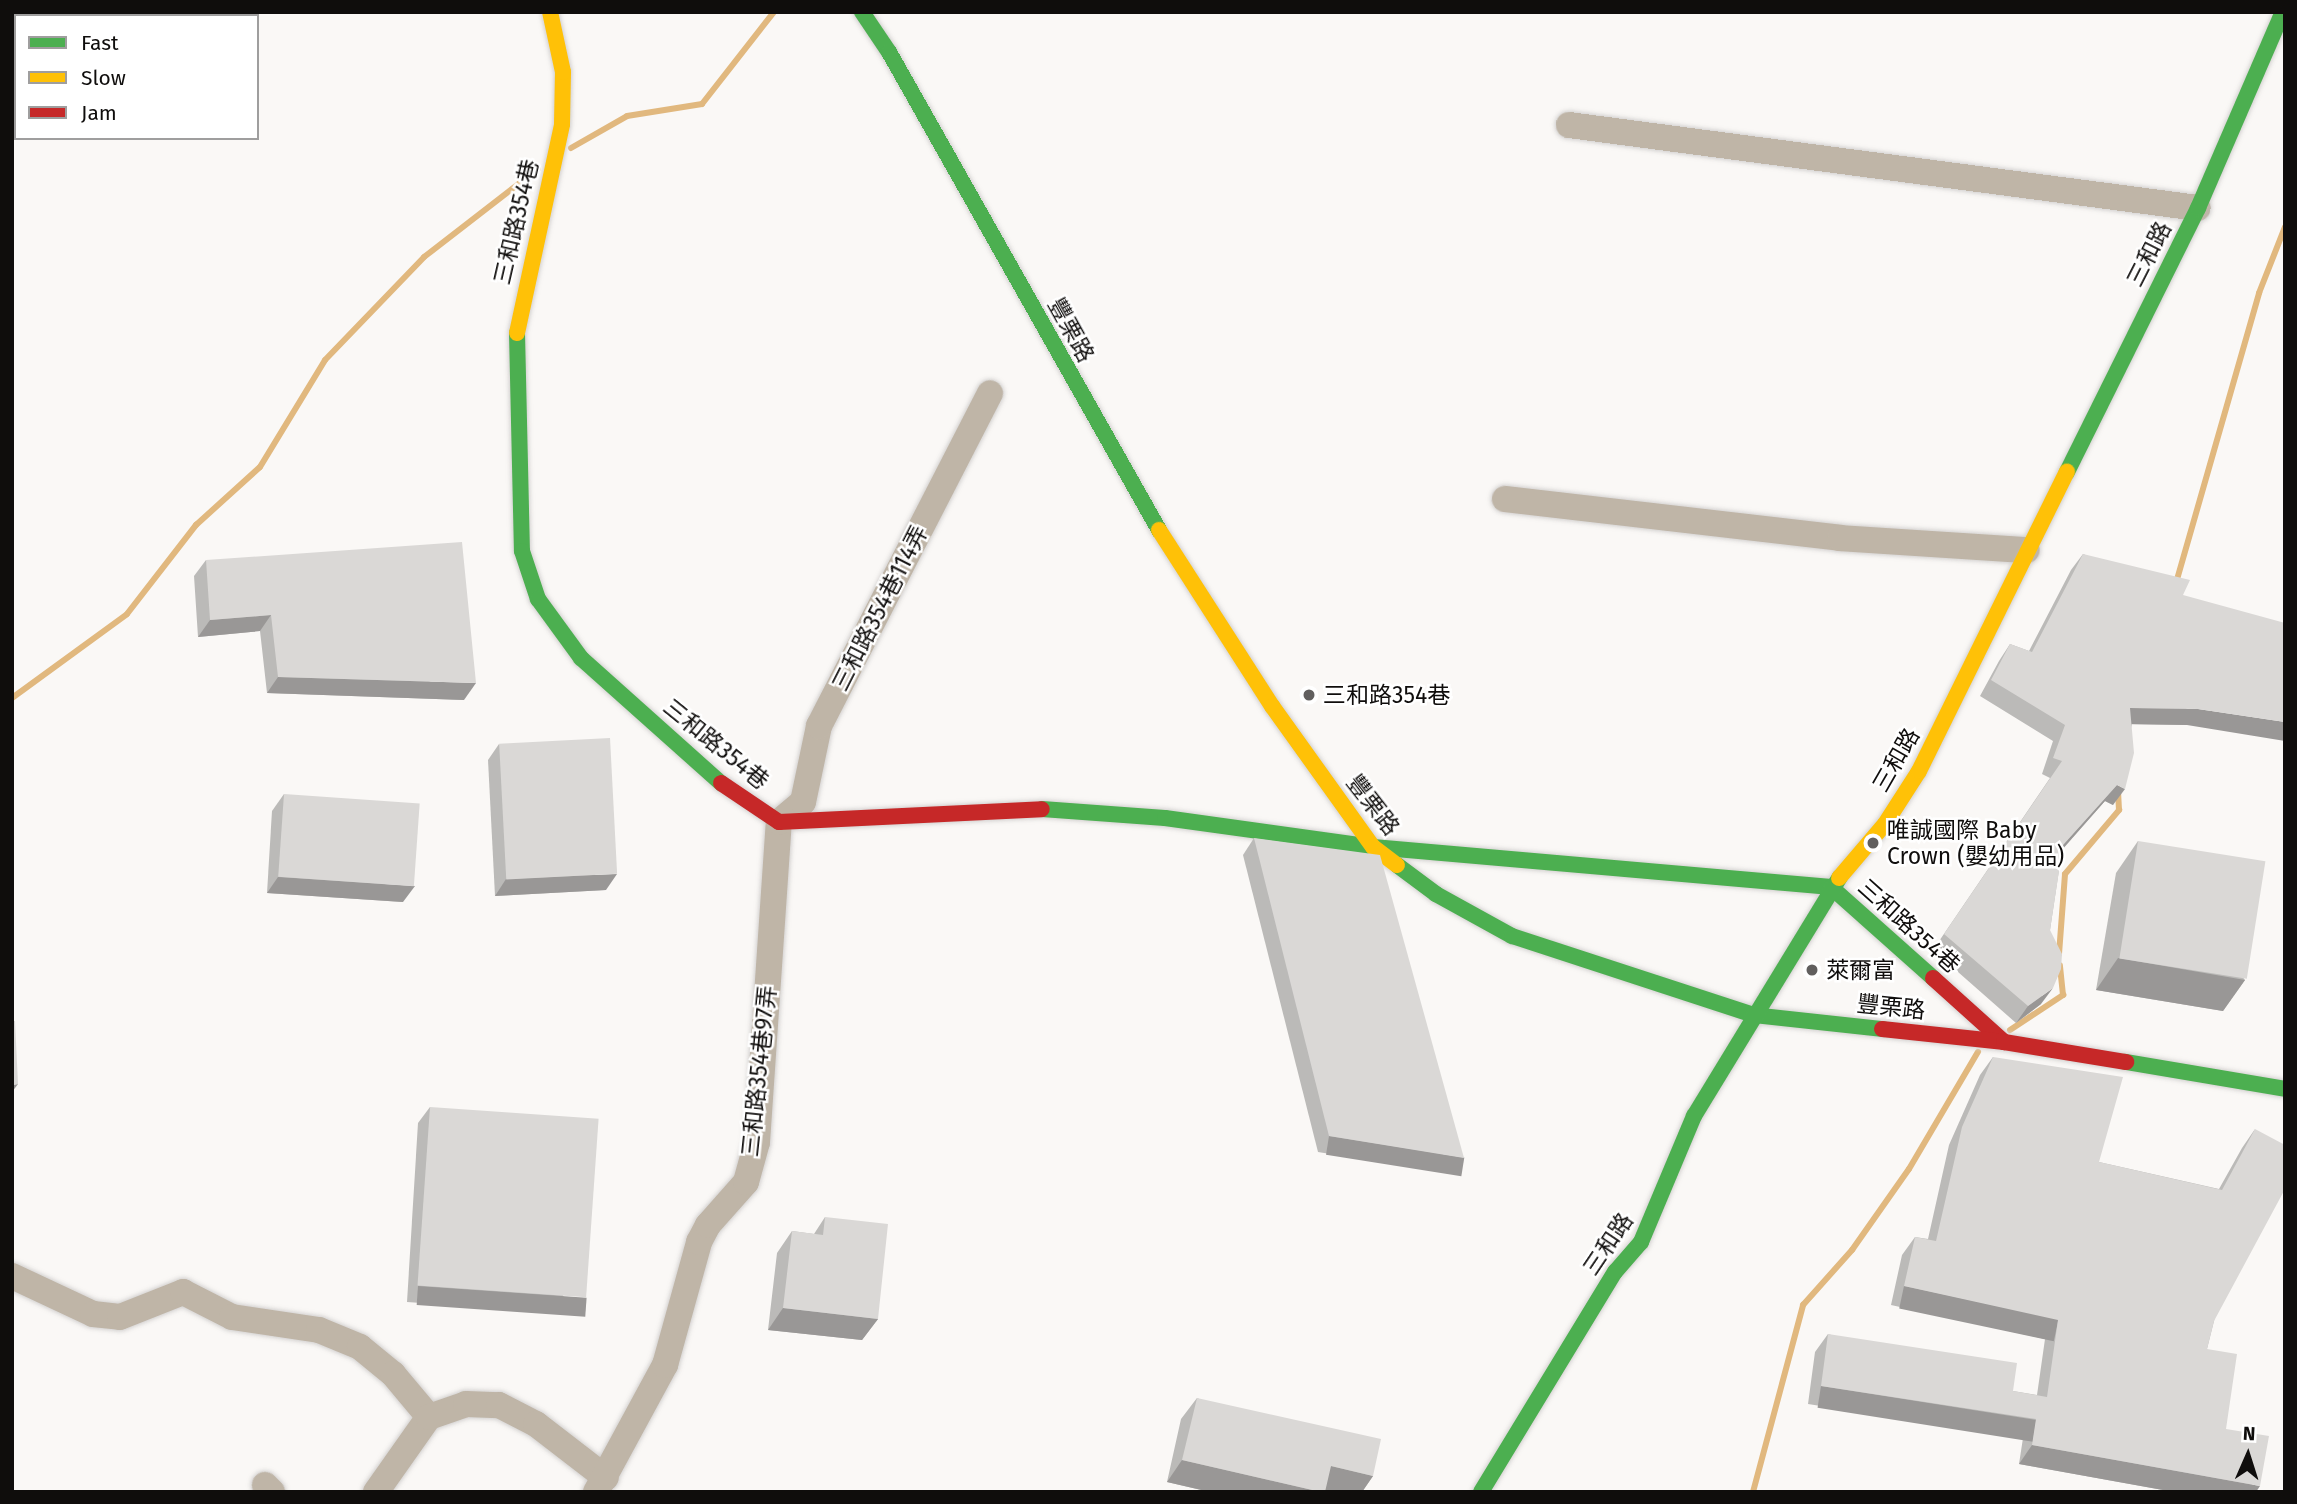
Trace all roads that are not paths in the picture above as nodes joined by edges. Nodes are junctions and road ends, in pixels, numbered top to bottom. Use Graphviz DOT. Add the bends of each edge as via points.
graph roads {
  1 [pos="550,12"];
  2 [pos="862,12"];
  3 [pos="2283,12"];
  4 [pos="1569,125"];
  5 [pos="2198,208"];
  6 [pos="990,393"];
  7 [pos="1505,499"];
  8 [pos="2027,550"];
  9 [pos="779,822"];
  10 [pos="1373,847"];
  11 [pos="1831,887"];
  12 [pos="1753,1016"];
  13 [pos="2004,1042"];
  14 [pos="2285,1089"];
  15 [pos="12,1276"];
  16 [pos="429,1417"];
  17 [pos="601,1485"];
  18 [pos="376,1492"];
  19 [pos="1481,1492"];
  1 -- 9 [label="street, 三和路354巷" via="563,72 562,124 517,321 522,551 538,599 580,658 730,791"];
  2 -- 10 [label="street, 豐栗路" via="889,52 1146,511 1272,706"];
  3 -- 5 [label="street, 三和路"];
  4 -- 5 [label="street"];
  5 -- 8 [label="street, 三和路"];
  6 -- 9 [label="street, 三和路354巷114弄" via="819,726 803,802"];
  7 -- 8 [label="street" via="1840,538"];
  8 -- 11 [label="street, 三和路" via="1919,771 1885,824"];
  9 -- 10 [label="street, 三和路354巷" via="1022,807 1165,818"];
  9 -- 17 [label="street, 三和路354巷97弄" via="757,1142 746,1182 699,1242 665,1365"];
  10 -- 11 [label="street, 三和路354巷"];
  10 -- 12 [label="street, 豐栗路" via="1436,894 1512,936"];
  11 -- 12 [label="street, 三和路"];
  11 -- 13 [label="street, 三和路354巷"];
  12 -- 13 [label="street, 豐栗路"];
  12 -- 19 [label="street, 三和路" via="1694,1116 1641,1242 1615,1272"];
  13 -- 14 [label="street, 豐栗路"];
  15 -- 16 [label="street" via="93,1314 120,1317 183,1292 232,1317 319,1330 360,1347 393,1374"];
  16 -- 17 [label="street" via="466,1404 499,1405 536,1424"];
  16 -- 18 [label="street"];
}
